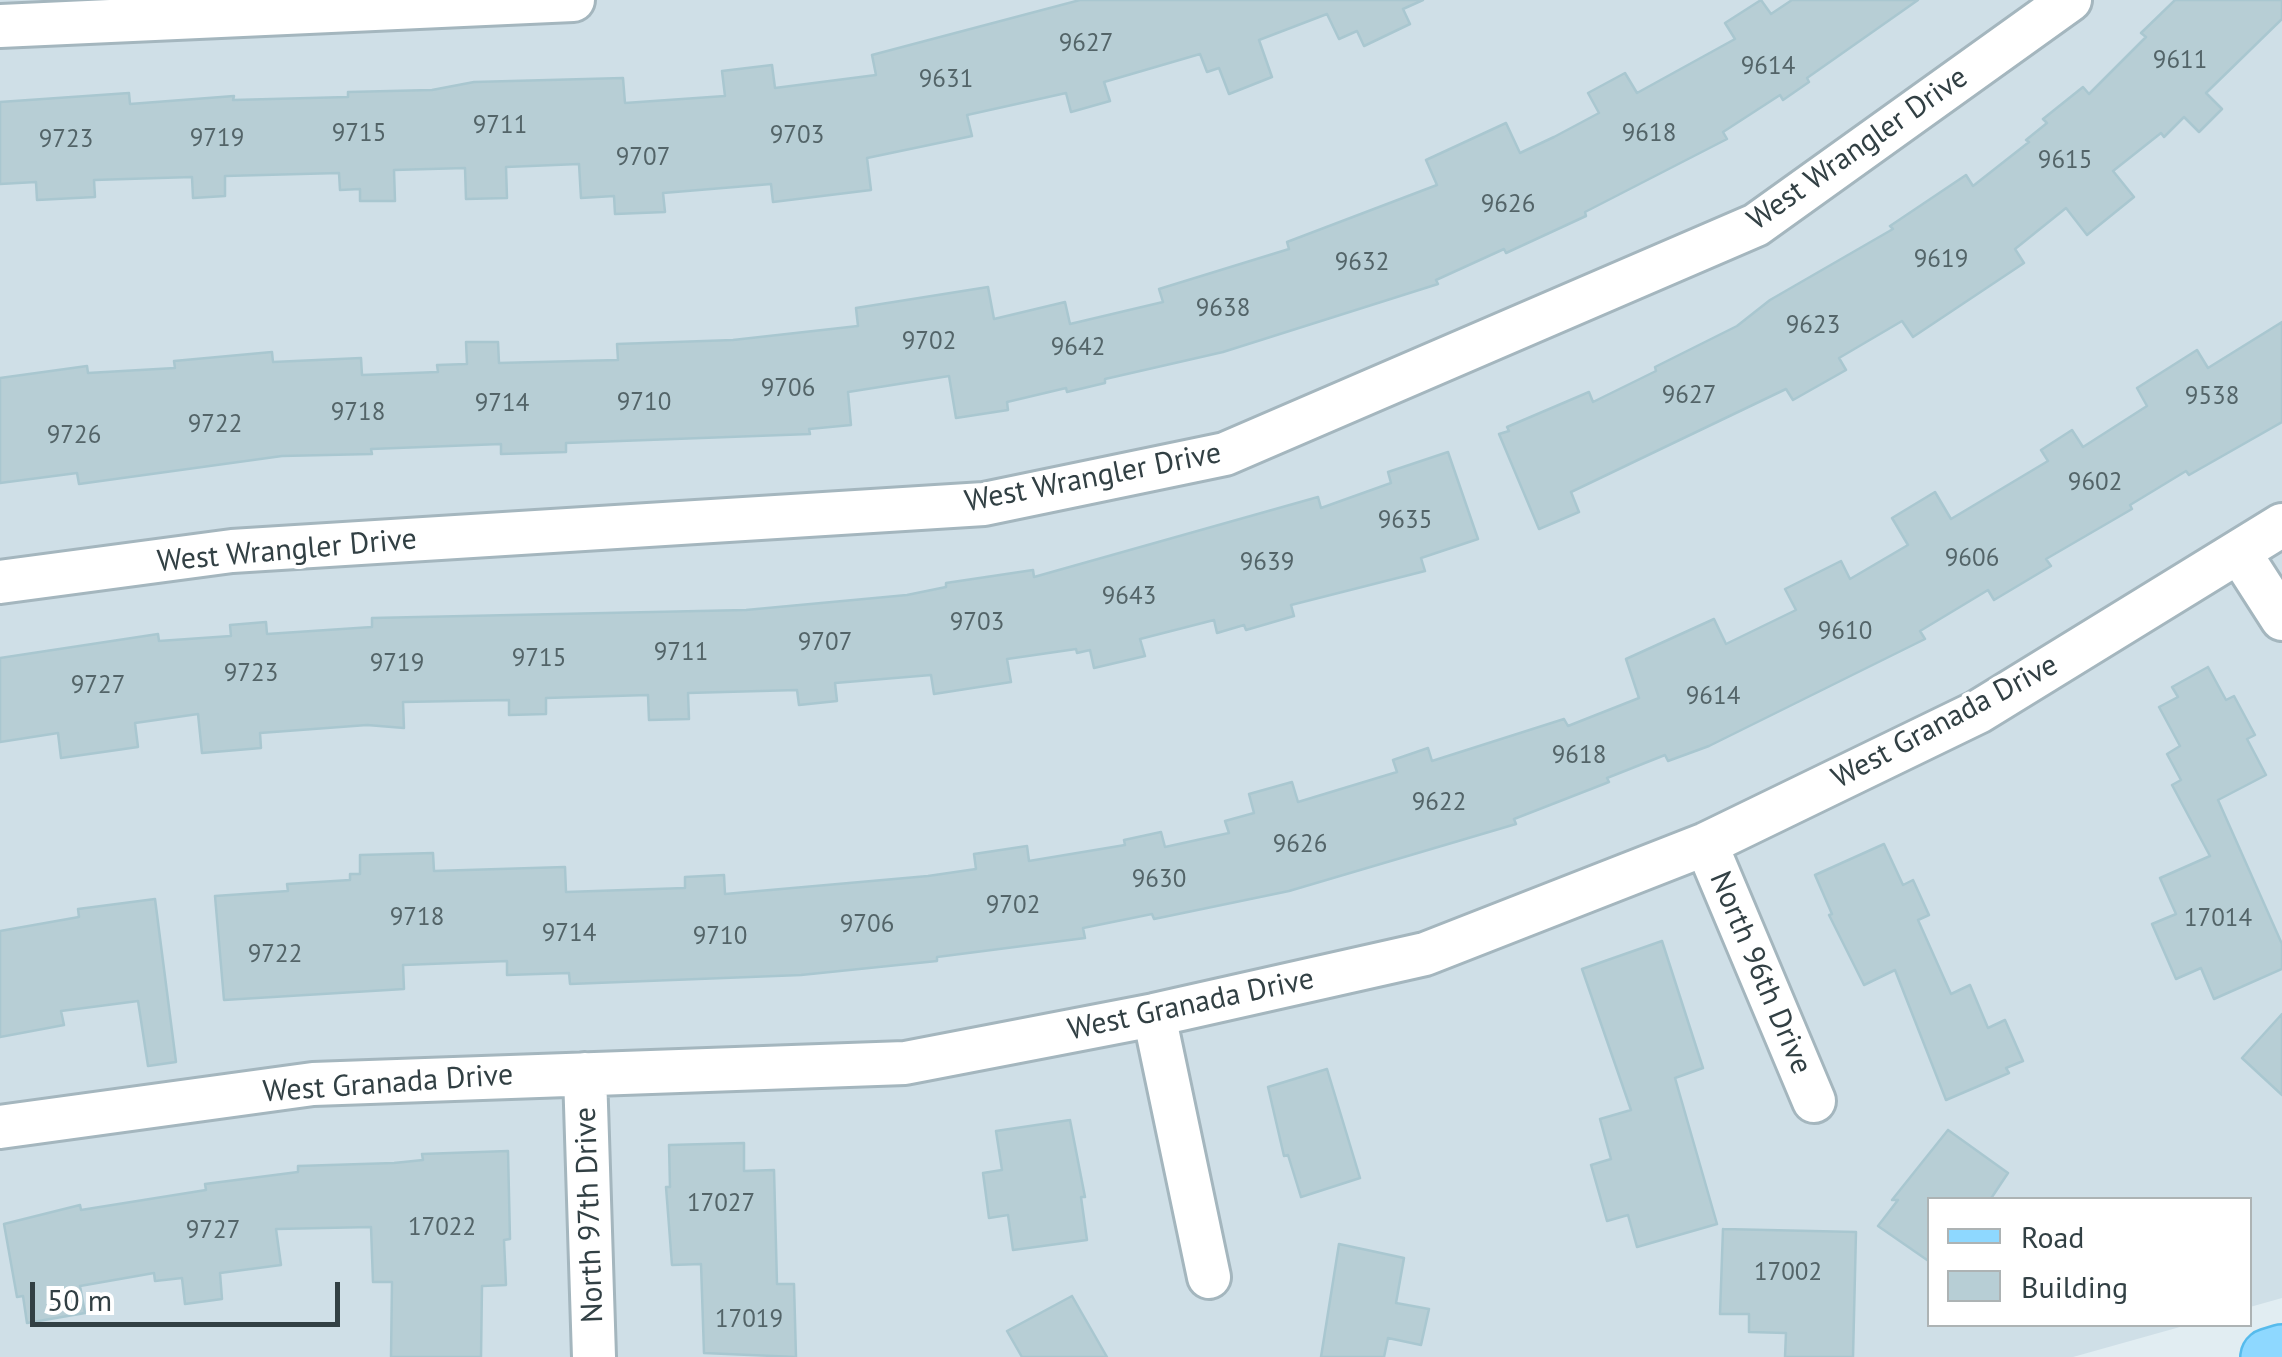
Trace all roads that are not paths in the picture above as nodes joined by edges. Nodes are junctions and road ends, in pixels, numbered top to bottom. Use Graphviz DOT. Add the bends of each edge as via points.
graph roads {
  1 [pos="572,0"];
  2 [pos="2070,0"];
  3 [pos="0,26"];
  4 [pos="2282,526"];
  5 [pos="2240,552"];
  6 [pos="0,582"];
  7 [pos="2282,619"];
  8 [pos="1706,844"];
  9 [pos="1154,1015"];
  10 [pos="585,1074"];
  11 [pos="1814,1101"];
  12 [pos="0,1127"];
  13 [pos="1208,1277"];
  14 [pos="2282,1353"];
  15 [pos="594,1357"];
  16 [pos="2269,1357"];
  1 -- 3 [label="street"];
  2 -- 6 [label="street, West Wrangler Drive" via="1756,224 1225,454 984,504 232,551"];
  4 -- 5 [label="street, West Granada Drive"];
  5 -- 7 [label="street"];
  5 -- 8 [label="street, West Granada Drive" via="1978,712"];
  8 -- 9 [label="street, West Granada Drive" via="1425,954"];
  8 -- 11 [label="street, North 96th Drive"];
  9 -- 10 [label="street, West Granada Drive" via="904,1063"];
  9 -- 13 [label="street"];
  10 -- 12 [label="street, West Granada Drive" via="313,1084"];
  10 -- 15 [label="street, North 97th Drive"];
  14 -- 16 [label="main road"];
}
